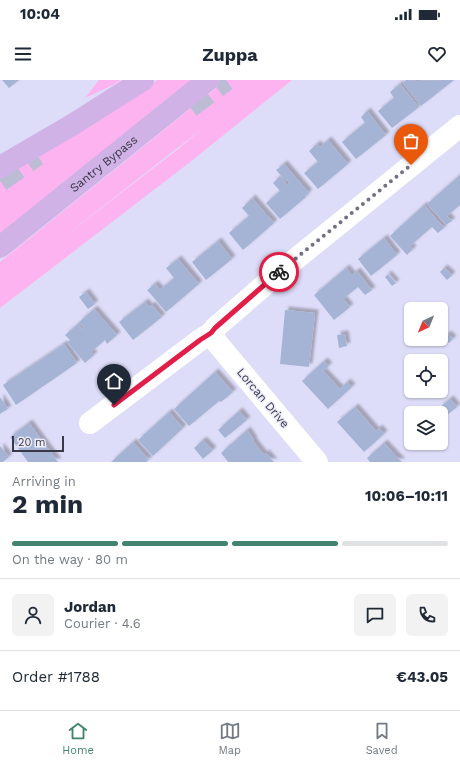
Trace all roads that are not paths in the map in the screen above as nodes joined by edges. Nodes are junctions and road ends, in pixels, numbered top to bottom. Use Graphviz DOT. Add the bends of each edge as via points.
graph roads {
  1 [pos="143,80"];
  2 [pos="208,80"];
  3 [pos="460,126"];
  4 [pos="0,167"];
  5 [pos="0,247"];
  6 [pos="211,333"];
  7 [pos="90,423"];
  8 [pos="317,462"];
  1 -- 4 [label="main road"];
  2 -- 5 [label="main road, Santry Bypass"];
  3 -- 6 [label="street" via="276,275"];
  6 -- 7 [label="street"];
  6 -- 8 [label="street, Lorcan Drive"];
}
